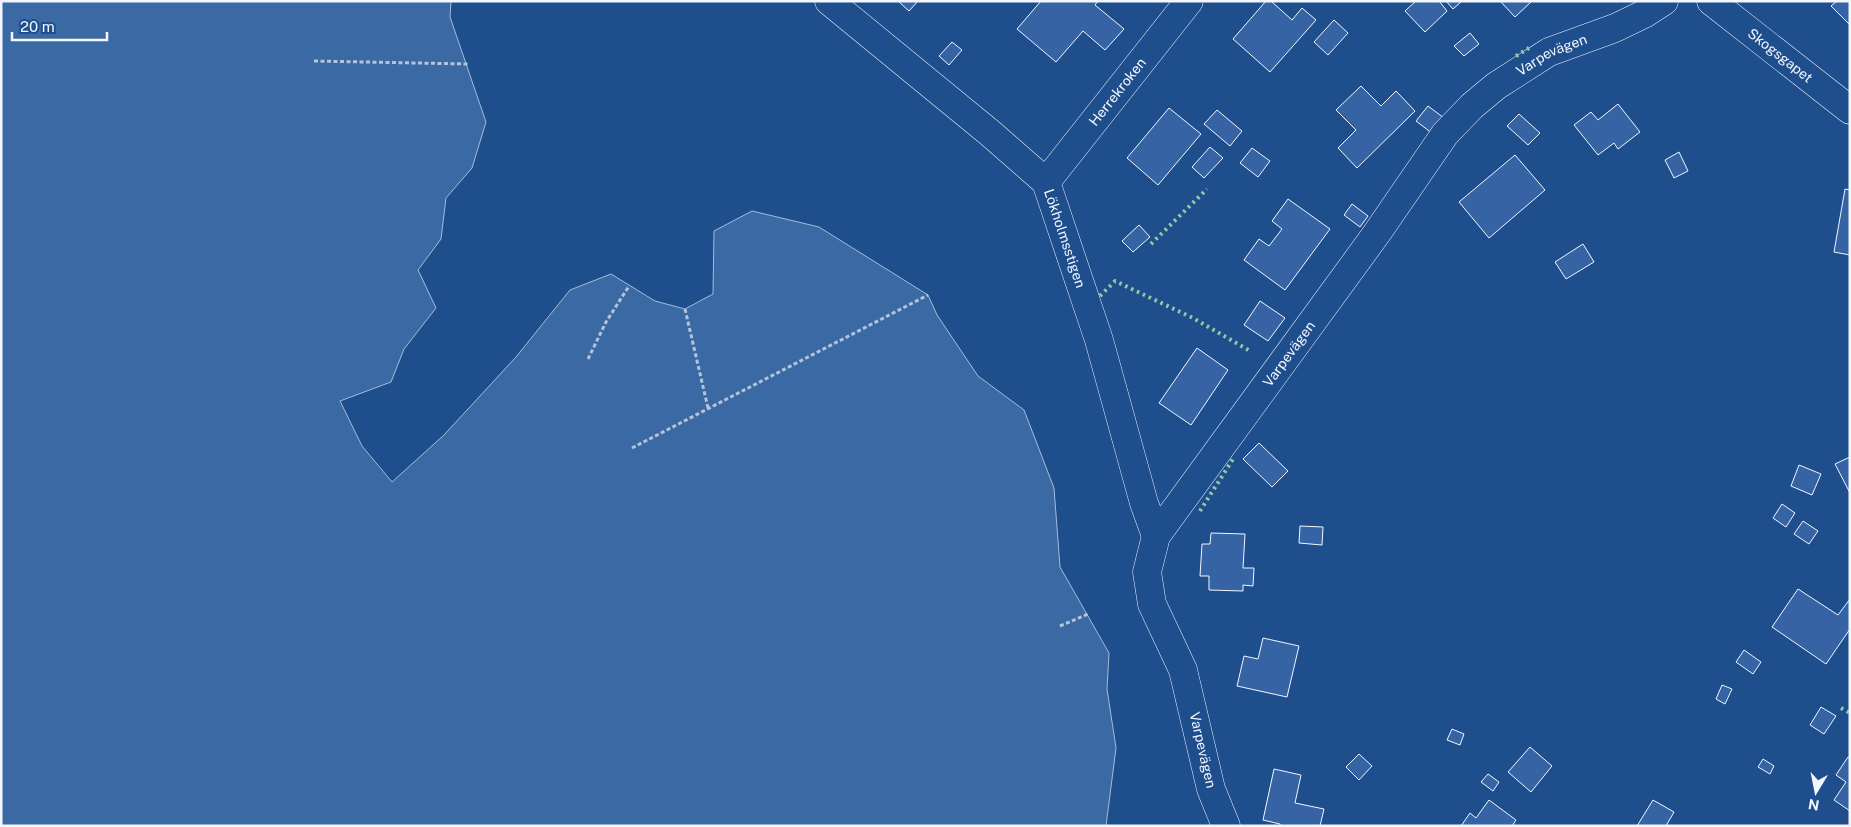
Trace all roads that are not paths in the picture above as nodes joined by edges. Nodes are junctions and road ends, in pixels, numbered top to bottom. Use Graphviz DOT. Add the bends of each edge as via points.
graph roads {
  1 [pos="829,1"];
  2 [pos="1189,1"];
  3 [pos="1664,1"];
  4 [pos="1711,1"];
  5 [pos="1850,110"];
  6 [pos="1046,182"];
  7 [pos="1156,536"];
  8 [pos="1226,826"];
  1 -- 6 [label="street, Lökholmsstigen"];
  2 -- 6 [label="street, Herrekroken"];
  3 -- 7 [label="street, Varpevägen" via="1615,28 1549,52 1496,86 1445,134 1377,233"];
  4 -- 5 [label="street, Skogsgapet"];
  6 -- 7 [label="street, Lökholmsstigen" via="1099,340 1144,504"];
  7 -- 8 [label="street, Varpevägen" via="1147,572 1152,604 1183,670 1211,789"];
}
